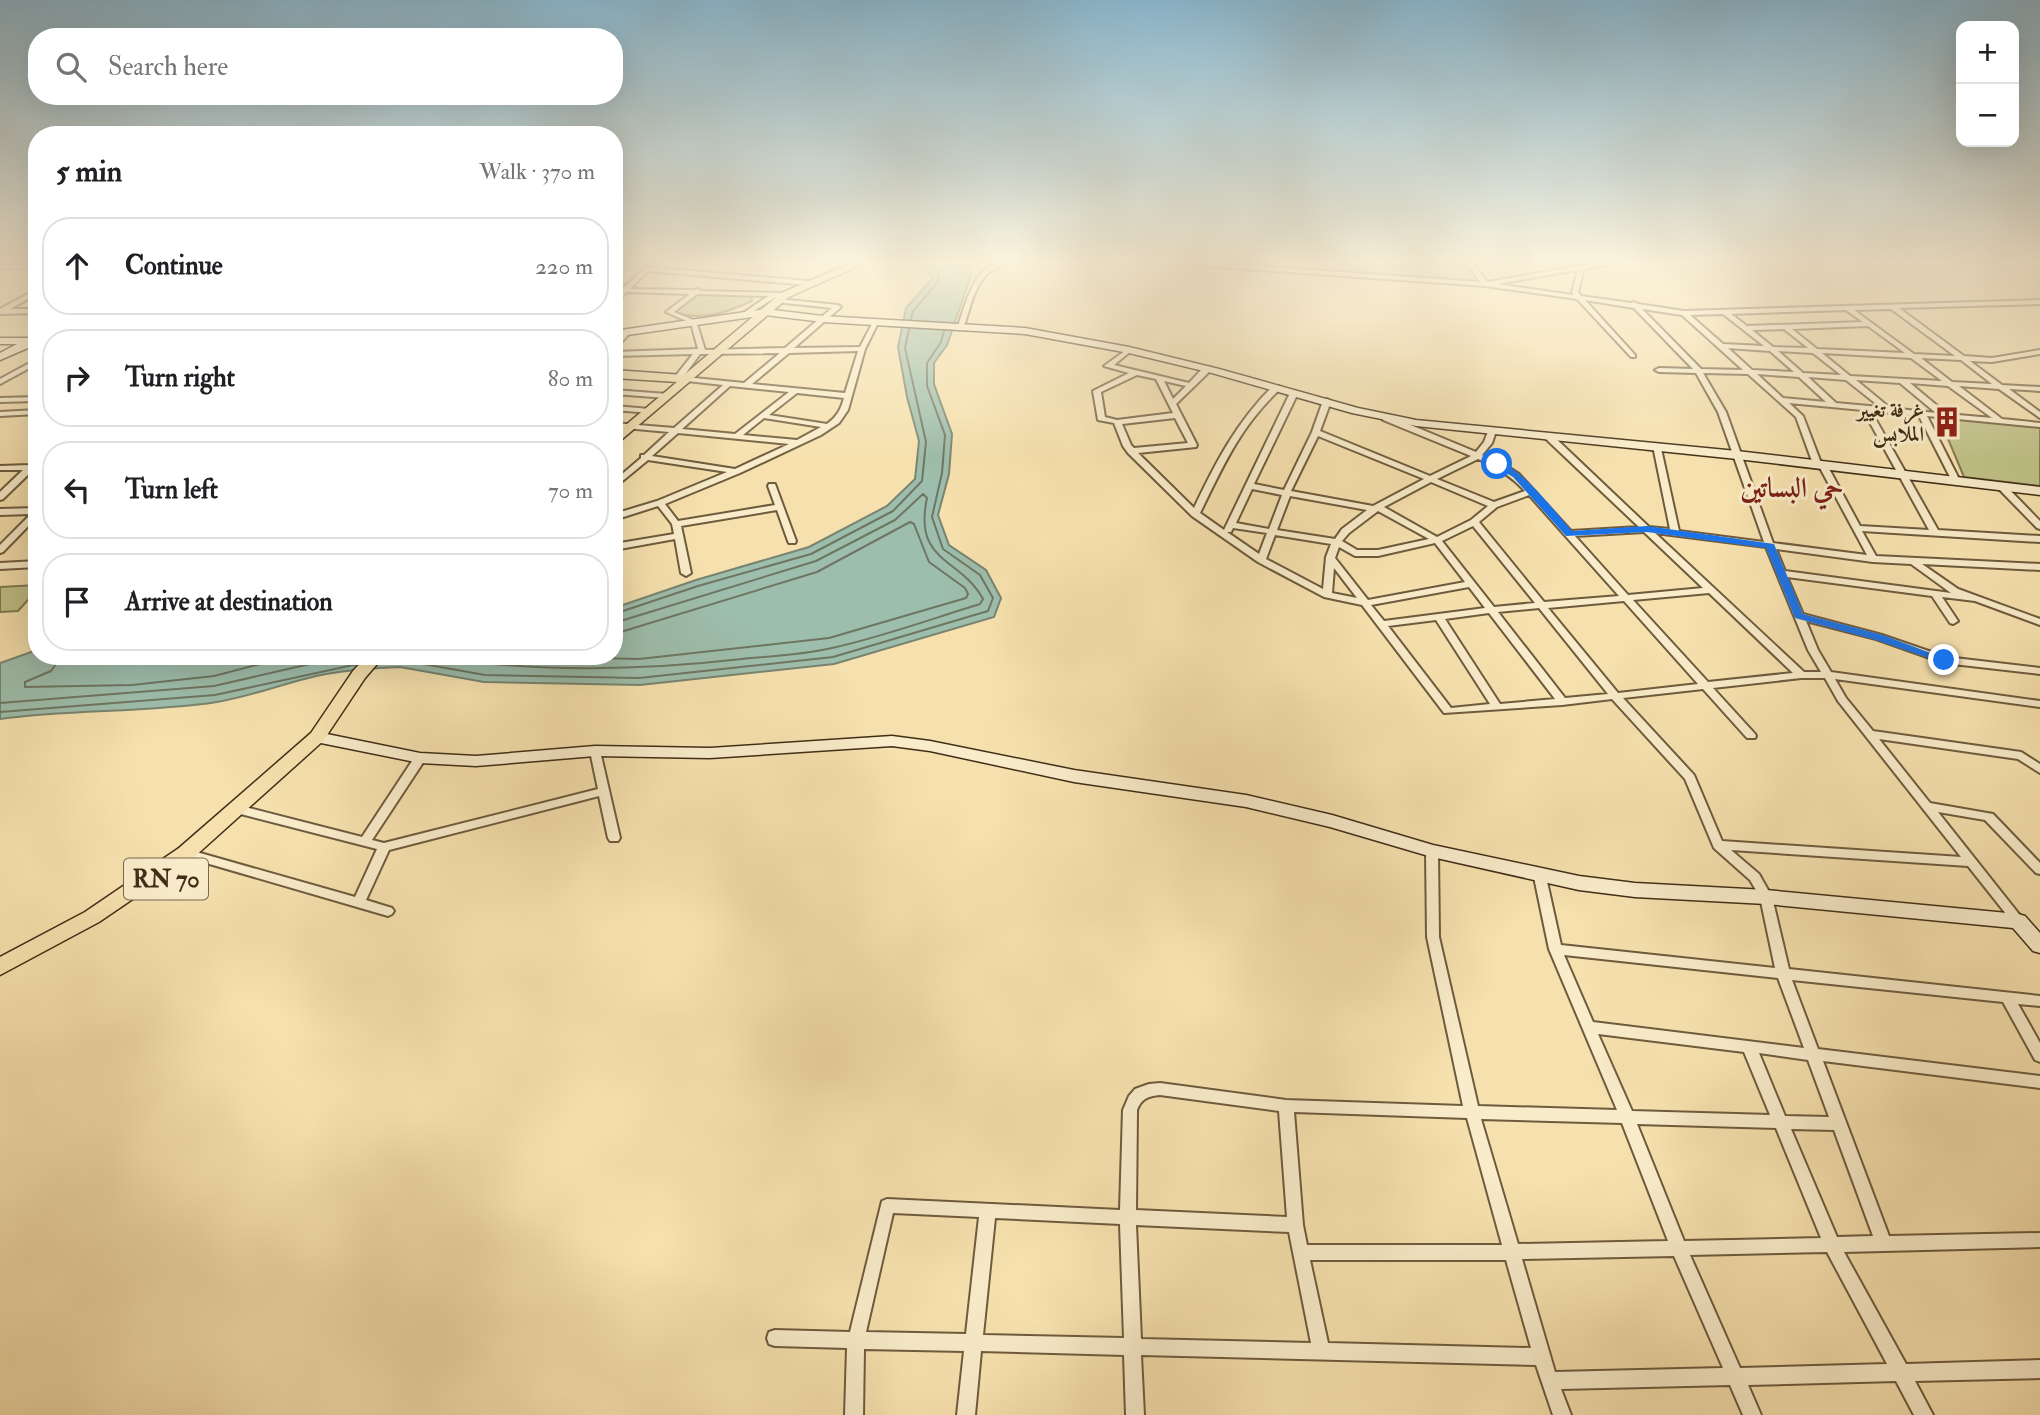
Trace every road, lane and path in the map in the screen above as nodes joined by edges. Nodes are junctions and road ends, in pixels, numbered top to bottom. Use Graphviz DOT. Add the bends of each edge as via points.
graph roads {
  1 [pos="654,328"];
  2 [pos="695,328"];
  3 [pos="746,328"];
  4 [pos="813,328"];
  5 [pos="872,328"];
  6 [pos="986,328"];
  7 [pos="1607,328"];
  8 [pos="1657,328"];
  9 [pos="1701,328"];
  10 [pos="1746,328"];
  11 [pos="1787,328"];
  12 [pos="1875,328"];
  13 [pos="1921,328"];
  14 [pos="628,332"];
  15 [pos="623,333"];
  16 [pos="623,338"];
  17 [pos="0,341"];
  18 [pos="28,341"];
  19 [pos="28,344"];
  20 [pos="1722,346"];
  21 [pos="862,349"];
  22 [pos="1772,349"];
  23 [pos="720,350"];
  24 [pos="788,350"];
  25 [pos="1129,350"];
  26 [pos="700,351"];
  27 [pos="1818,351"];
  28 [pos="2040,352"];
  29 [pos="623,354"];
  30 [pos="1633,356"];
  31 [pos="1913,356"];
  32 [pos="0,357"];
  33 [pos="1963,359"];
  34 [pos="28,366"];
  35 [pos="1207,369"];
  36 [pos="1659,370"];
  37 [pos="1698,370"];
  38 [pos="1752,372"];
  39 [pos="1135,373"];
  40 [pos="623,375"];
  41 [pos="1804,375"];
  42 [pos="682,378"];
  43 [pos="1159,378"];
  44 [pos="1852,378"];
  45 [pos="1902,381"];
  46 [pos="0,382"];
  47 [pos="728,384"];
  48 [pos="1950,384"];
  49 [pos="1189,385"];
  50 [pos="745,386"];
  51 [pos="2001,387"];
  52 [pos="1276,388"];
  53 [pos="2040,389"];
  54 [pos="795,391"];
  55 [pos="623,393"];
  56 [pos="1294,393"];
  57 [pos="667,396"];
  58 [pos="848,396"];
  59 [pos="28,399"];
  60 [pos="0,400"];
  61 [pos="1783,400"];
  62 [pos="1327,401"];
  63 [pos="1172,404"];
  64 [pos="1834,405"];
  65 [pos="1866,408"];
  66 [pos="623,409"];
  67 [pos="1888,410"];
  68 [pos="650,411"];
  69 [pos="28,412"];
  70 [pos="1922,413"];
  71 [pos="0,414"];
  72 [pos="1178,415"];
  73 [pos="1944,415"];
  74 [pos="2040,415"];
  75 [pos="763,416"];
  76 [pos="1386,418"];
  77 [pos="2001,421"];
  78 [pos="1117,422"];
  79 [pos="623,425"];
  80 [pos="2040,425"];
  81 [pos="633,426"];
  82 [pos="828,426"];
  83 [pos="674,430"];
  84 [pos="1492,431"];
  85 [pos="1316,432"];
  86 [pos="623,434"];
  87 [pos="737,436"];
  88 [pos="1548,436"];
  89 [pos="799,442"];
  90 [pos="1657,446"];
  91 [pos="1131,450"];
  92 [pos="1737,454"];
  93 [pos="1477,456"];
  94 [pos="644,457"];
  95 [pos="28,465"];
  96 [pos="1820,465"];
  97 [pos="0,468"];
  98 [pos="28,470"];
  99 [pos="737,471"];
  100 [pos="1902,474"];
  101 [pos="623,477"];
  102 [pos="1431,480"];
  103 [pos="1956,481"];
  104 [pos="772,486"];
  105 [pos="1249,486"];
  106 [pos="2001,486"];
  107 [pos="2040,491"];
  108 [pos="1287,492"];
  109 [pos="1531,492"];
  110 [pos="0,497"];
  111 [pos="660,503"];
  112 [pos="1494,505"];
  113 [pos="780,507"];
  114 [pos="1376,508"];
  115 [pos="28,511"];
  116 [pos="0,512"];
  117 [pos="623,514"];
  118 [pos="1195,514"];
  119 [pos="28,520"];
  120 [pos="1474,522"];
  121 [pos="676,524"];
  122 [pos="1230,525"];
  123 [pos="2040,526"];
  124 [pos="1857,528"];
  125 [pos="1647,529"];
  126 [pos="1271,532"];
  127 [pos="1675,533"];
  128 [pos="1935,533"];
  129 [pos="1569,534"];
  130 [pos="679,536"];
  131 [pos="1225,536"];
  132 [pos="2040,538"];
  133 [pos="1437,540"];
  134 [pos="792,541"];
  135 [pos="1336,542"];
  136 [pos="623,545"];
  137 [pos="1770,546"];
  138 [pos="0,550"];
  139 [pos="1330,557"];
  140 [pos="1873,559"];
  141 [pos="1261,561"];
  142 [pos="1915,563"];
  143 [pos="28,564"];
  144 [pos="0,566"];
  145 [pos="2040,567"];
  146 [pos="1781,572"];
  147 [pos="686,573"];
  148 [pos="1471,584"];
  149 [pos="1711,590"];
  150 [pos="1935,593"];
  151 [pos="1328,595"];
  152 [pos="1626,597"];
  153 [pos="1978,599"];
  154 [pos="1365,603"];
  155 [pos="1542,605"];
  156 [pos="1491,610"];
  157 [pos="1799,616"];
  158 [pos="1438,617"];
  159 [pos="1953,621"];
  160 [pos="2040,622"];
  161 [pos="1381,624"];
  162 [pos="368,665"];
  163 [pos="2040,671"];
  164 [pos="1801,675"];
  165 [pos="1828,675"];
  166 [pos="1707,685"];
  167 [pos="1615,696"];
  168 [pos="1562,702"];
  169 [pos="2040,704"];
  170 [pos="1497,707"];
  171 [pos="1870,734"];
  172 [pos="1751,736"];
  173 [pos="311,742"];
  174 [pos="596,751"];
  175 [pos="421,758"];
  176 [pos="2040,769"];
  177 [pos="603,792"];
  178 [pos="1927,806"];
  179 [pos="243,810"];
  180 [pos="614,838"];
  181 [pos="365,842"];
  182 [pos="1718,845"];
  183 [pos="384,847"];
  184 [pos="1432,851"];
  185 [pos="192,855"];
  186 [pos="1971,862"];
  187 [pos="2040,870"];
  188 [pos="1540,877"];
  189 [pos="1766,897"];
  190 [pos="359,902"];
  191 [pos="388,911"];
  192 [pos="97,921"];
  193 [pos="2018,922"];
  194 [pos="2040,946"];
  195 [pos="1555,949"];
  196 [pos="0,967"];
  197 [pos="1783,973"];
  198 [pos="0,980"];
  199 [pos="2007,997"];
  200 [pos="2040,1001"];
  201 [pos="1588,1027"];
  202 [pos="1749,1047"];
  203 [pos="1813,1055"];
  204 [pos="2040,1056"];
  205 [pos="2040,1082"];
  206 [pos="1286,1106"];
  207 [pos="1472,1111"];
  208 [pos="1627,1117"];
  209 [pos="1783,1122"];
  210 [pos="1839,1124"];
  211 [pos="988,1211"];
  212 [pos="1128,1217"];
  213 [pos="1295,1225"];
  214 [pos="2040,1240"];
  215 [pos="1884,1244"];
  216 [pos="1832,1245"];
  217 [pos="1679,1249"];
  218 [pos="1513,1252"];
  219 [pos="1300,1253"];
  220 [pos="775,1338"];
  221 [pos="856,1341"];
  222 [pos="974,1344"];
  223 [pos="1133,1347"];
  224 [pos="1321,1352"];
  225 [pos="1543,1357"];
  226 [pos="2040,1369"];
  227 [pos="1901,1373"];
  228 [pos="1734,1377"];
  229 [pos="1549,1381"];
  230 [pos="854,1415"];
  231 [pos="966,1415"];
  232 [pos="1135,1415"];
  233 [pos="1562,1415"];
  234 [pos="1752,1415"];
  235 [pos="1924,1415"];
  1 -- 14 [label="street"];
  2 -- 26 [label="street"];
  3 -- 23 [label="main road"];
  4 -- 24 [label="street"];
  5 -- 21 [label="street"];
  6 -- 25 [label="street"];
  7 -- 30 [label="street"];
  8 -- 37 [label="street"];
  9 -- 20 [label="street"];
  10 -- 22 [label="street"];
  11 -- 27 [label="street"];
  12 -- 31 [label="street"];
  13 -- 33 [label="street"];
  14 -- 15 [label="street"];
  14 -- 16 [label="street"];
  17 -- 18 [label="street"];
  19 -- 32 [label="street"];
  20 -- 22 [label="street"];
  20 -- 38 [label="street"];
  21 -- 24 [label="street"];
  21 -- 58 [label="street"];
  22 -- 27 [label="street"];
  22 -- 41 [label="street"];
  23 -- 24 [label="street"];
  23 -- 26 [label="street"];
  23 -- 42 [label="main road"];
  24 -- 50 [label="street"];
  25 -- 35 [label="street"];
  25 -- 39 [label="street" via="1108,366"];
  26 -- 29 [label="street"];
  26 -- 42 [label="street"];
  27 -- 31 [label="street"];
  27 -- 44 [label="street"];
  28 -- 33 [label="street" via="1992,360"];
  31 -- 33 [label="street"];
  31 -- 48 [label="street"];
  33 -- 51 [label="street"];
  34 -- 46 [label="street"];
  35 -- 49 [label="street"];
  35 -- 52 [label="street"];
  36 -- 37 [label="street"];
  37 -- 38 [label="street"];
  37 -- 92 [label="street" via="1722,412"];
  38 -- 41 [label="street"];
  38 -- 61 [label="street"];
  39 -- 43 [label="street"];
  39 -- 78 [label="street" via="1097,391 1101,418"];
  40 -- 42 [label="main road"];
  41 -- 44 [label="street"];
  41 -- 64 [label="street"];
  42 -- 47 [label="street"];
  42 -- 57 [label="main road"];
  43 -- 49 [label="street"];
  43 -- 63 [label="street"];
  44 -- 45 [label="street"];
  44 -- 67 [label="street"];
  45 -- 48 [label="street"];
  45 -- 73 [label="street"];
  47 -- 50 [label="street"];
  47 -- 83 [label="street"];
  48 -- 51 [label="street"];
  48 -- 77 [label="street"];
  49 -- 63 [label="street"];
  50 -- 54 [label="street"];
  51 -- 53 [label="street"];
  51 -- 74 [label="street"];
  52 -- 56 [label="street"];
  52 -- 118 [label="street" via="1235,433"];
  54 -- 58 [label="street"];
  54 -- 75 [label="street"];
  55 -- 57 [label="street"];
  56 -- 62 [label="street"];
  56 -- 105 [label="street"];
  57 -- 68 [label="main road"];
  58 -- 82 [label="street" via="844,410"];
  59 -- 60 [label="street"];
  61 -- 64 [label="street"];
  61 -- 96 [label="street" via="1799,416"];
  62 -- 76 [label="street"];
  62 -- 85 [label="street"];
  63 -- 72 [label="street"];
  64 -- 65 [label="street"];
  65 -- 67 [label="street"];
  65 -- 100 [label="street"];
  66 -- 68 [label="street"];
  67 -- 70 [label="street"];
  68 -- 81 [label="main road"];
  69 -- 71 [label="street"];
  70 -- 73 [label="street"];
  70 -- 103 [label="street"];
  72 -- 78 [label="street"];
  72 -- 91 [label="street" via="1193,445"];
  73 -- 77 [label="street"];
  75 -- 82 [label="street"];
  75 -- 87 [label="street"];
  76 -- 84 [label="street"];
  76 -- 93 [label="street"];
  77 -- 80 [label="street"];
  78 -- 91 [label="street"];
  79 -- 81 [label="street"];
  81 -- 83 [label="street"];
  81 -- 86 [label="main road"];
  82 -- 89 [label="street"];
  83 -- 87 [label="street"];
  83 -- 94 [label="street"];
  84 -- 88 [label="street"];
  84 -- 93 [label="street"];
  85 -- 102 [label="street"];
  85 -- 108 [label="street"];
  87 -- 89 [label="street"];
  88 -- 90 [label="street"];
  88 -- 125 [label="street"];
  89 -- 99 [label="street"];
  90 -- 92 [label="street"];
  90 -- 127 [label="street"];
  91 -- 118 [label="street"];
  92 -- 96 [label="street"];
  92 -- 137 [label="street"];
  93 -- 102 [label="street"];
  93 -- 109 [label="street" via="1516,475"];
  94 -- 99 [label="street"];
  94 -- 101 [label="street"];
  95 -- 97 [label="street"];
  96 -- 100 [label="street"];
  96 -- 124 [label="street"];
  98 -- 110 [label="street"];
  99 -- 111 [label="street"];
  100 -- 103 [label="street"];
  100 -- 128 [label="street"];
  102 -- 112 [label="street"];
  102 -- 114 [label="street"];
  103 -- 106 [label="street"];
  104 -- 113 [label="street"];
  105 -- 108 [label="street"];
  105 -- 122 [label="street"];
  106 -- 107 [label="street"];
  106 -- 123 [label="street"];
  108 -- 114 [label="street"];
  108 -- 126 [label="street"];
  109 -- 112 [label="street"];
  109 -- 129 [label="street"];
  111 -- 117 [label="street"];
  111 -- 121 [label="street"];
  112 -- 120 [label="street"];
  113 -- 121 [label="street"];
  113 -- 134 [label="street"];
  114 -- 133 [label="street"];
  114 -- 135 [label="street"];
  115 -- 116 [label="street"];
  118 -- 131 [label="street"];
  119 -- 138 [label="street"];
  120 -- 133 [label="street"];
  120 -- 155 [label="street"];
  121 -- 130 [label="street"];
  122 -- 126 [label="street"];
  122 -- 131 [label="street"];
  124 -- 128 [label="street"];
  124 -- 140 [label="street"];
  125 -- 127 [label="street"];
  125 -- 129 [label="street"];
  125 -- 149 [label="street"];
  126 -- 135 [label="street"];
  126 -- 141 [label="street"];
  127 -- 137 [label="street"];
  128 -- 132 [label="street"];
  129 -- 152 [label="street"];
  130 -- 136 [label="street"];
  130 -- 147 [label="street"];
  131 -- 141 [label="street"];
  133 -- 135 [label="street" via="1378,553 1355,553"];
  133 -- 148 [label="street"];
  135 -- 139 [label="street"];
  137 -- 140 [label="street"];
  137 -- 146 [label="street"];
  139 -- 151 [label="street"];
  139 -- 154 [label="street"];
  140 -- 142 [label="street"];
  141 -- 151 [label="street"];
  142 -- 145 [label="street"];
  142 -- 153 [label="street" via="1955,591"];
  143 -- 144 [label="street"];
  146 -- 150 [label="street"];
  146 -- 157 [label="street"];
  148 -- 154 [label="street"];
  148 -- 156 [label="street"];
  149 -- 152 [label="street"];
  149 -- 164 [label="street"];
  150 -- 153 [label="street"];
  150 -- 159 [label="street"];
  151 -- 154 [label="street"];
  152 -- 155 [label="street"];
  152 -- 166 [label="street"];
  153 -- 160 [label="street"];
  154 -- 161 [label="street"];
  155 -- 156 [label="street"];
  155 -- 167 [label="street"];
  156 -- 158 [label="street"];
  156 -- 168 [label="street"];
  157 -- 163 [label="street" via="1944,660"];
  157 -- 165 [label="street"];
  158 -- 161 [label="street"];
  158 -- 170 [label="street"];
  161 -- 170 [label="street" via="1448,711"];
  162 -- 173 [label="main road, RN 70"];
  164 -- 165 [label="street"];
  164 -- 166 [label="street"];
  165 -- 169 [label="street"];
  165 -- 171 [label="street"];
  166 -- 167 [label="street"];
  166 -- 172 [label="street"];
  167 -- 168 [label="street"];
  167 -- 182 [label="street" via="1690,778"];
  168 -- 170 [label="street"];
  171 -- 176 [label="street" via="2021,756"];
  171 -- 178 [label="street"];
  173 -- 175 [label="street"];
  173 -- 179 [label="main road, RN 70" via="301,762"];
  174 -- 175 [label="street" via="477,761"];
  174 -- 177 [label="street"];
  174 -- 184 [label="street" via="710,753 878,742 917,744 1074,776 1246,801"];
  175 -- 181 [label="street"];
  177 -- 180 [label="street"];
  177 -- 183 [label="street"];
  178 -- 186 [label="street"];
  178 -- 187 [label="street" via="1989,817"];
  179 -- 181 [label="street"];
  179 -- 185 [label="main road, RN 70"];
  181 -- 183 [label="street"];
  182 -- 186 [label="street"];
  182 -- 189 [label="street" via="1755,877"];
  183 -- 190 [label="street"];
  184 -- 188 [label="street"];
  184 -- 207 [label="street" via="1433,937"];
  185 -- 190 [label="street"];
  185 -- 192 [label="main road, RN 70"];
  186 -- 193 [label="street"];
  188 -- 189 [label="street" via="1635,890"];
  188 -- 195 [label="street"];
  189 -- 193 [label="street"];
  189 -- 197 [label="street"];
  190 -- 191 [label="street"];
  192 -- 196 [label="main road, RN 70"];
  192 -- 198 [label="main road, RN 70"];
  193 -- 194 [label="street"];
  195 -- 197 [label="street"];
  195 -- 201 [label="street"];
  197 -- 199 [label="street"];
  197 -- 203 [label="street"];
  199 -- 200 [label="street"];
  199 -- 204 [label="street"];
  201 -- 202 [label="street"];
  201 -- 208 [label="street"];
  202 -- 203 [label="street"];
  202 -- 209 [label="street"];
  203 -- 205 [label="street"];
  203 -- 210 [label="street"];
  206 -- 207 [label="street"];
  206 -- 212 [label="street" via="1160,1089 1140,1093 1130,1110"];
  206 -- 213 [label="street"];
  207 -- 208 [label="street"];
  207 -- 218 [label="street"];
  208 -- 209 [label="street"];
  208 -- 217 [label="street"];
  209 -- 210 [label="street"];
  209 -- 216 [label="street"];
  210 -- 215 [label="street"];
  211 -- 212 [label="street"];
  211 -- 221 [label="street" via="887,1206"];
  211 -- 222 [label="street"];
  212 -- 213 [label="street"];
  212 -- 223 [label="street"];
  213 -- 219 [label="street"];
  214 -- 215 [label="street"];
  215 -- 216 [label="street"];
  216 -- 217 [label="street"];
  216 -- 227 [label="street"];
  217 -- 218 [label="street"];
  217 -- 228 [label="street"];
  218 -- 219 [label="street"];
  218 -- 225 [label="street"];
  219 -- 224 [label="street"];
  220 -- 221 [label="street"];
  221 -- 222 [label="street"];
  221 -- 230 [label="street"];
  222 -- 223 [label="street"];
  222 -- 231 [label="street"];
  223 -- 224 [label="street"];
  223 -- 232 [label="street"];
  224 -- 225 [label="street"];
  225 -- 229 [label="street"];
  226 -- 227 [label="street"];
  227 -- 228 [label="street"];
  227 -- 235 [label="street"];
  228 -- 229 [label="street"];
  228 -- 234 [label="street"];
  229 -- 233 [label="street"];
}
